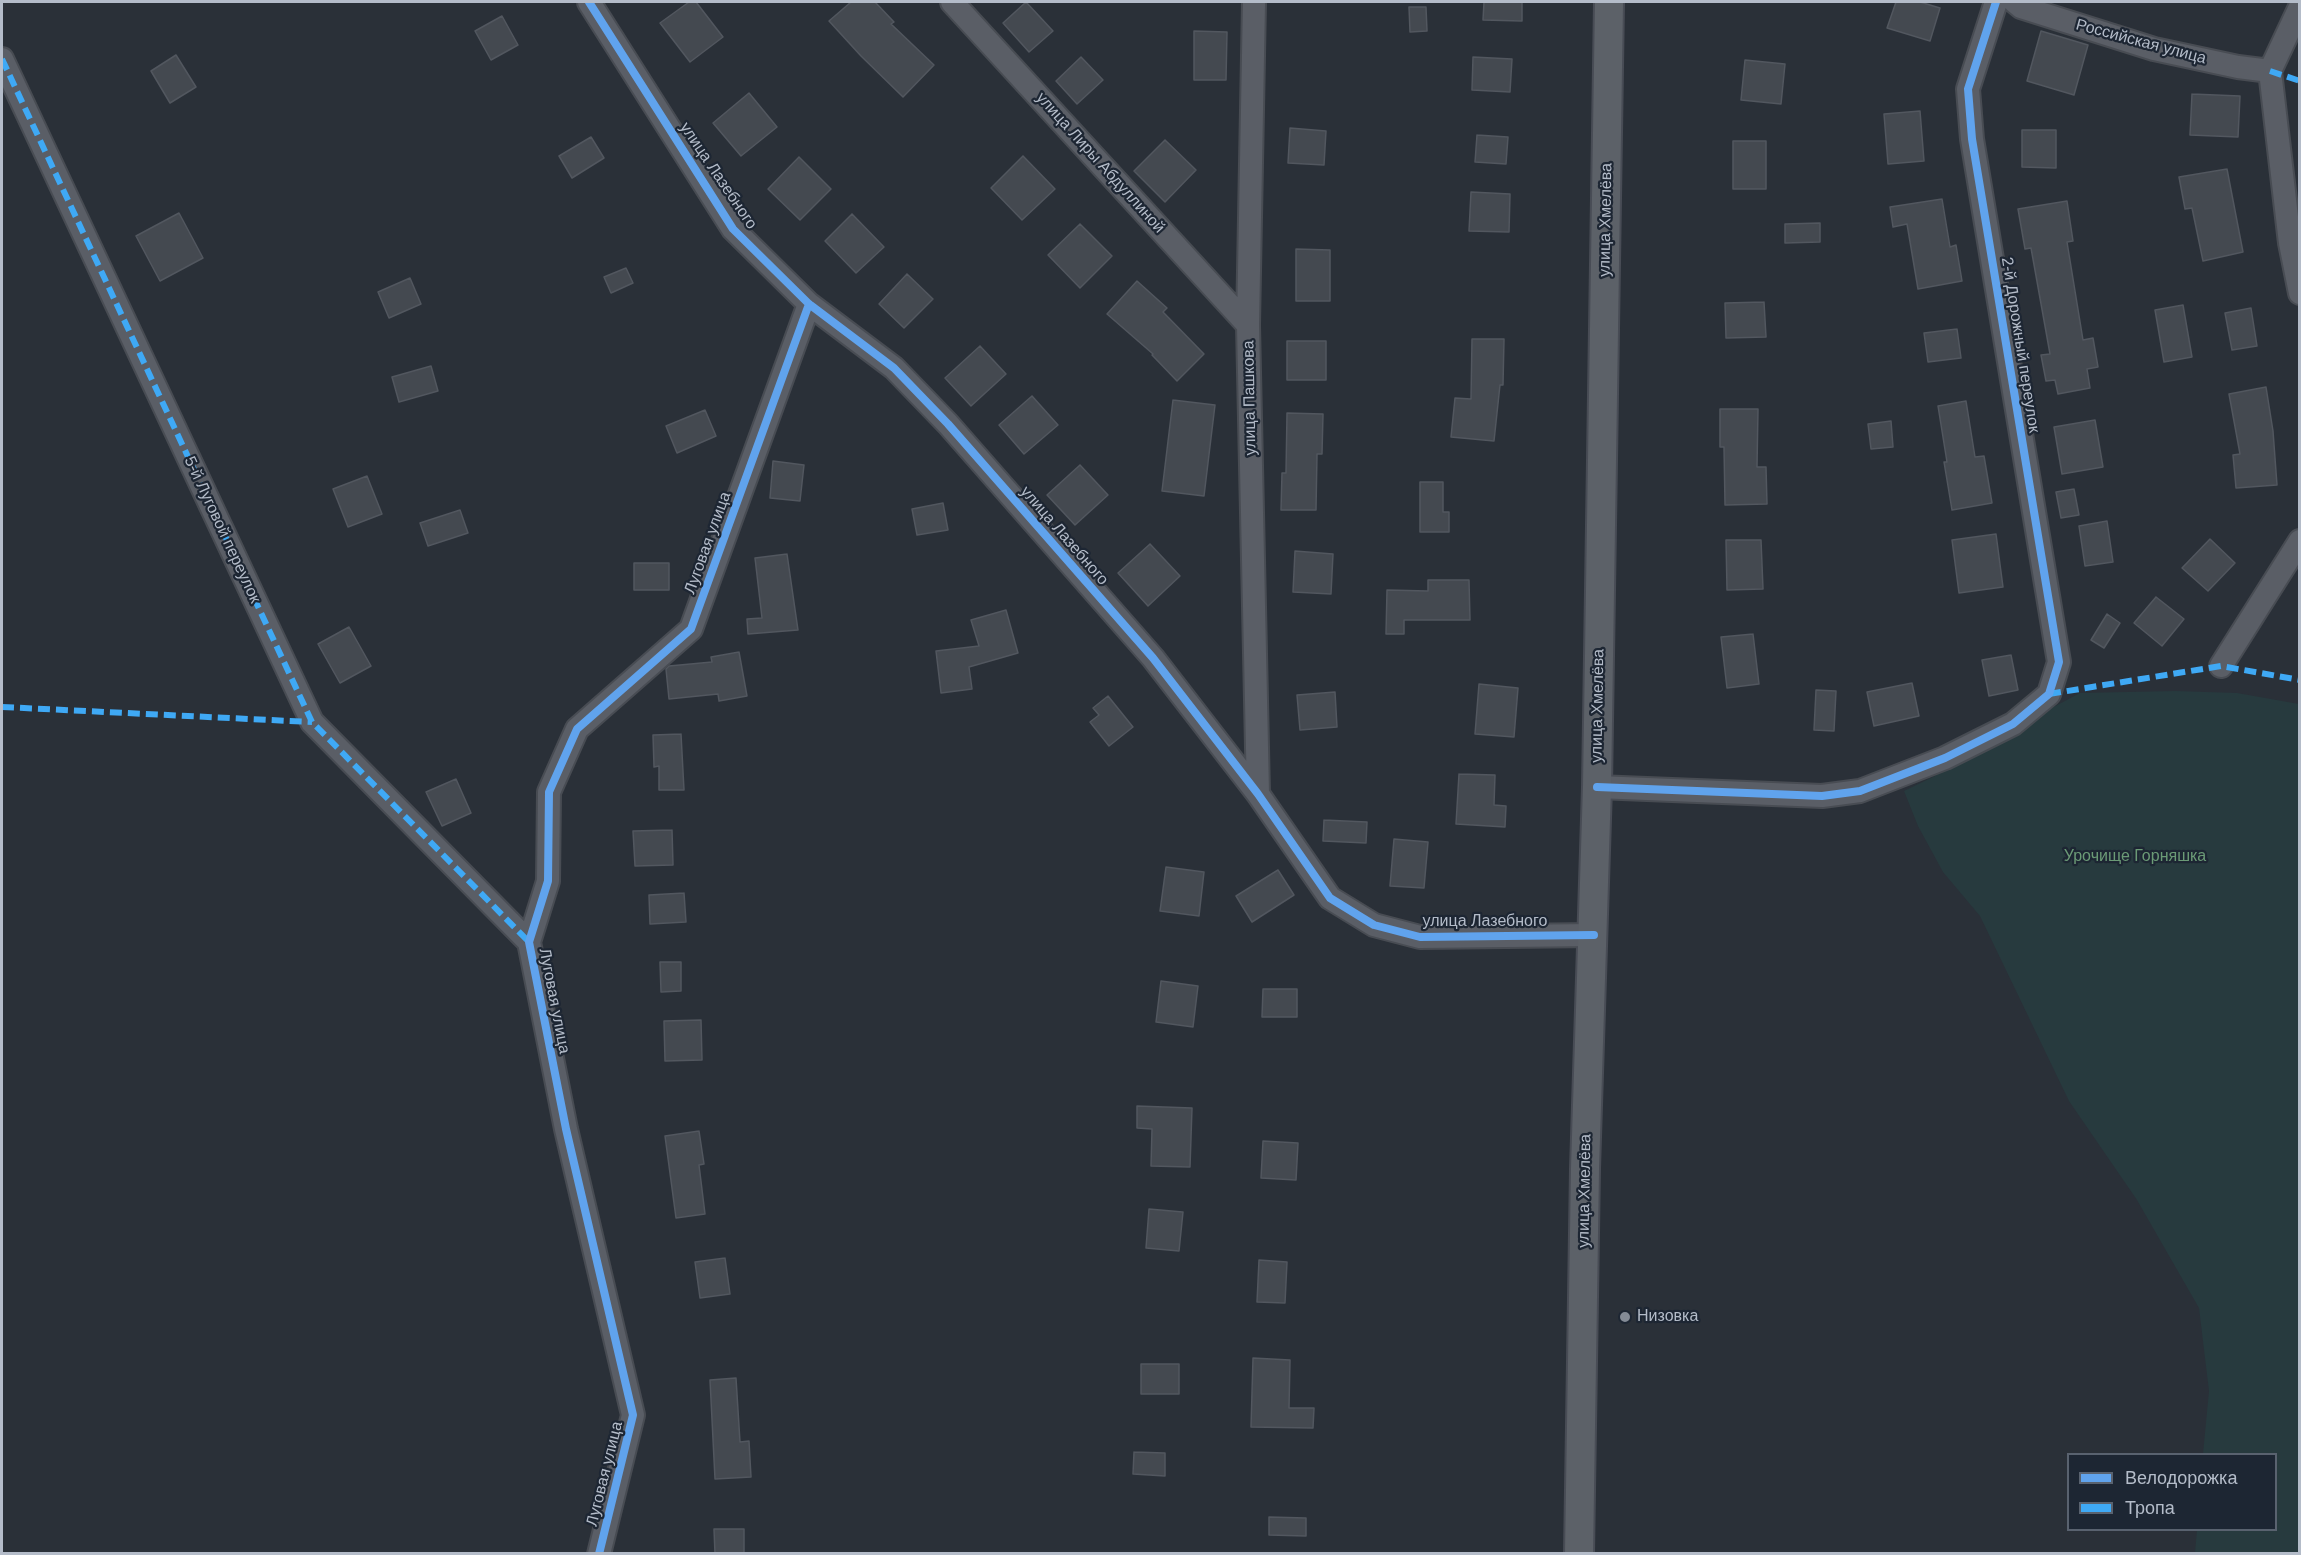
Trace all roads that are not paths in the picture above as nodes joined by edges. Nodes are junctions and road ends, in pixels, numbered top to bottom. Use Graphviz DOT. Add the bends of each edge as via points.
graph roads {
  1 [pos="589,2"];
  2 [pos="952,2"];
  3 [pos="1254,2"];
  4 [pos="1609,2"];
  5 [pos="1996,2"];
  6 [pos="2014,2"];
  7 [pos="2300,7"];
  8 [pos="2,58"];
  9 [pos="2270,71"];
  10 [pos="2300,293"];
  11 [pos="808,304"];
  12 [pos="1248,325"];
  13 [pos="2300,541"];
  14 [pos="2221,666"];
  15 [pos="1597,787"];
  16 [pos="1258,794"];
  17 [pos="1594,935"];
  18 [pos="530,942"];
  19 [pos="598,1554"];
  20 [pos="1579,1554"];
  21 [pos="1599,1554"];
  1 -- 11 [label="street, улица Лазебного" via="733,229"];
  2 -- 12 [label="street, улица Лиры Абдуллиной"];
  3 -- 12 [label="street, улица Пашкова"];
  4 -- 15 [label="main road, улица Хмелёва"];
  5 -- 15 [label="street, 2-й Дорожный переулок" via="1968,89 1972,139 2059,662 2049,694 2013,724 1945,758 1860,790 1822,796"];
  6 -- 9 [label="street, Российская улица" via="2154,49"];
  7 -- 9 [label="street"];
  8 -- 18 [label="street, 5-й Луговой переулок" via="312,722"];
  9 -- 10 [label="street" via="2290,243"];
  11 -- 16 [label="street, улица Лазебного" via="894,368 948,424 1153,658"];
  11 -- 18 [label="street, Луговая улица" via="691,629 577,729 549,792 548,881"];
  12 -- 16 [label="street, улица Пашкова"];
  13 -- 14 [label="street"];
  15 -- 17 [label="main road, улица Хмелёва"];
  16 -- 17 [label="street, улица Лазебного" via="1330,898 1374,925 1420,937"];
  17 -- 20 [label="main road, улица Хмелёва" via="1585,1169"];
  17 -- 21 [label="main road" via="1599,1061"];
  18 -- 19 [label="street, Луговая улица" via="566,1129 633,1415"];
}
